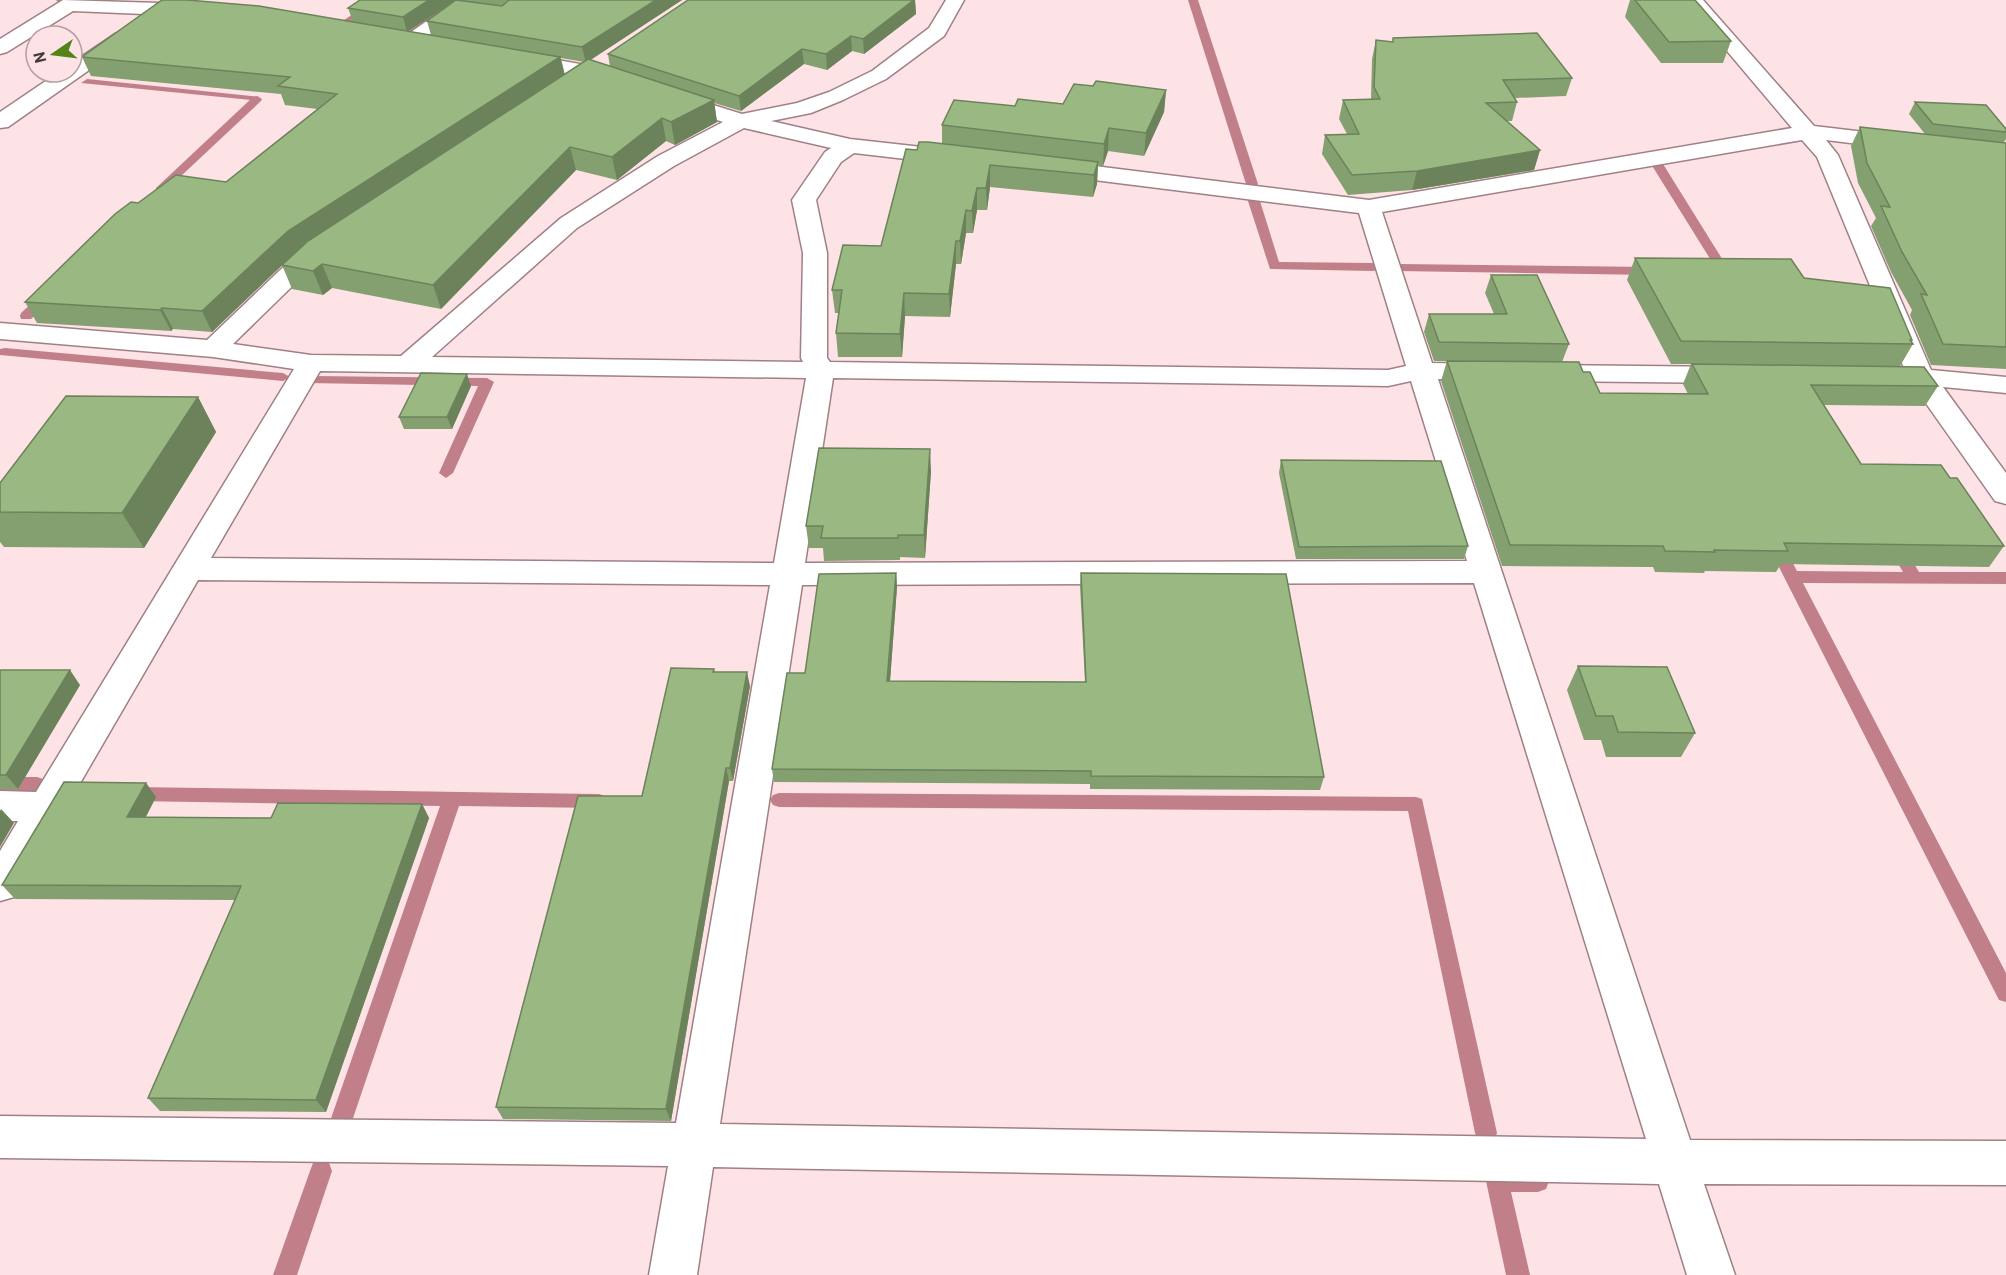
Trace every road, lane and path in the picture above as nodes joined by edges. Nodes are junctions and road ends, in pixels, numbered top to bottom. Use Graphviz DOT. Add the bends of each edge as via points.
graph roads {
  1 [pos="955,0"];
  2 [pos="1693,0"];
  3 [pos="71,2"];
  4 [pos="171,4"];
  5 [pos="476,10"];
  6 [pos="207,11"];
  7 [pos="387,37"];
  8 [pos="410,41"];
  9 [pos="433,45"];
  10 [pos="0,48"];
  11 [pos="501,56"];
  12 [pos="611,59"];
  13 [pos="591,72"];
  14 [pos="634,86"];
  15 [pos="562,91"];
  16 [pos="656,93"];
  17 [pos="741,121"];
  18 [pos="0,122"];
  19 [pos="1809,132"];
  20 [pos="1925,145"];
  21 [pos="850,146"];
  22 [pos="968,159"];
  23 [pos="1038,166"];
  24 [pos="1368,207"];
  25 [pos="337,239"];
  26 [pos="0,331"];
  27 [pos="213,349"];
  28 [pos="311,363"];
  29 [pos="408,364"];
  30 [pos="821,370"];
  31 [pos="1420,371"];
  32 [pos="1754,375"];
  33 [pos="1861,376"];
  34 [pos="1921,377"];
  35 [pos="2006,386"];
  36 [pos="2006,494"];
  37 [pos="188,569"];
  38 [pos="1485,572"];
  39 [pos="788,574"];
  40 [pos="0,806"];
  41 [pos="47,807"];
  42 [pos="0,885"];
  43 [pos="0,1137"];
  44 [pos="694,1145"];
  45 [pos="1675,1162"];
  46 [pos="2006,1164"];
  47 [pos="673,1275"];
  48 [pos="1711,1275"];
  1 -- 17 [label="street" via="937,32 879,75 803,108"];
  2 -- 19 [label="street"];
  3 -- 4 [label="street" via="149,10"];
  3 -- 10 [label="street"];
  4 -- 6 [label="street"];
  4 -- 18 [label="street"];
  5 -- 8 [label="lane" via="457,7"];
  7 -- 8 [label="street"];
  8 -- 9 [label="street"];
  11 -- 13 [label="street"];
  12 -- 13 [label="street"];
  13 -- 14 [label="street"];
  13 -- 15 [label="street"];
  16 -- 17 [label="street"];
  17 -- 21 [label="street"];
  17 -- 29 [label="street" via="666,161 569,224"];
  19 -- 20 [label="street"];
  19 -- 24 [label="street"];
  19 -- 34 [label="street" via="1827,155"];
  21 -- 22 [label="street"];
  21 -- 30 [label="street" via="833,157 804,200 815,253 814,358"];
  23 -- 24 [label="street"];
  24 -- 31 [label="street"];
  25 -- 27 [label="street" via="307,258"];
  26 -- 27 [label="street"];
  27 -- 28 [label="street"];
  28 -- 29 [label="street"];
  28 -- 37 [label="street"];
  29 -- 30 [label="street"];
  30 -- 31 [label="street" via="1388,378"];
  30 -- 39 [label="street"];
  31 -- 32 [label="street"];
  31 -- 38 [label="street"];
  33 -- 34 [label="street"];
  34 -- 35 [label="street"];
  34 -- 36 [label="street"];
  37 -- 39 [label="street"];
  37 -- 41 [label="street"];
  38 -- 39 [label="street"];
  38 -- 45 [label="street"];
  39 -- 44 [label="street"];
  40 -- 41 [label="street"];
  41 -- 42 [label="street"];
  43 -- 44 [label="street"];
  44 -- 45 [label="street"];
  44 -- 47 [label="street"];
  45 -- 46 [label="street"];
  45 -- 48 [label="street"];
}
